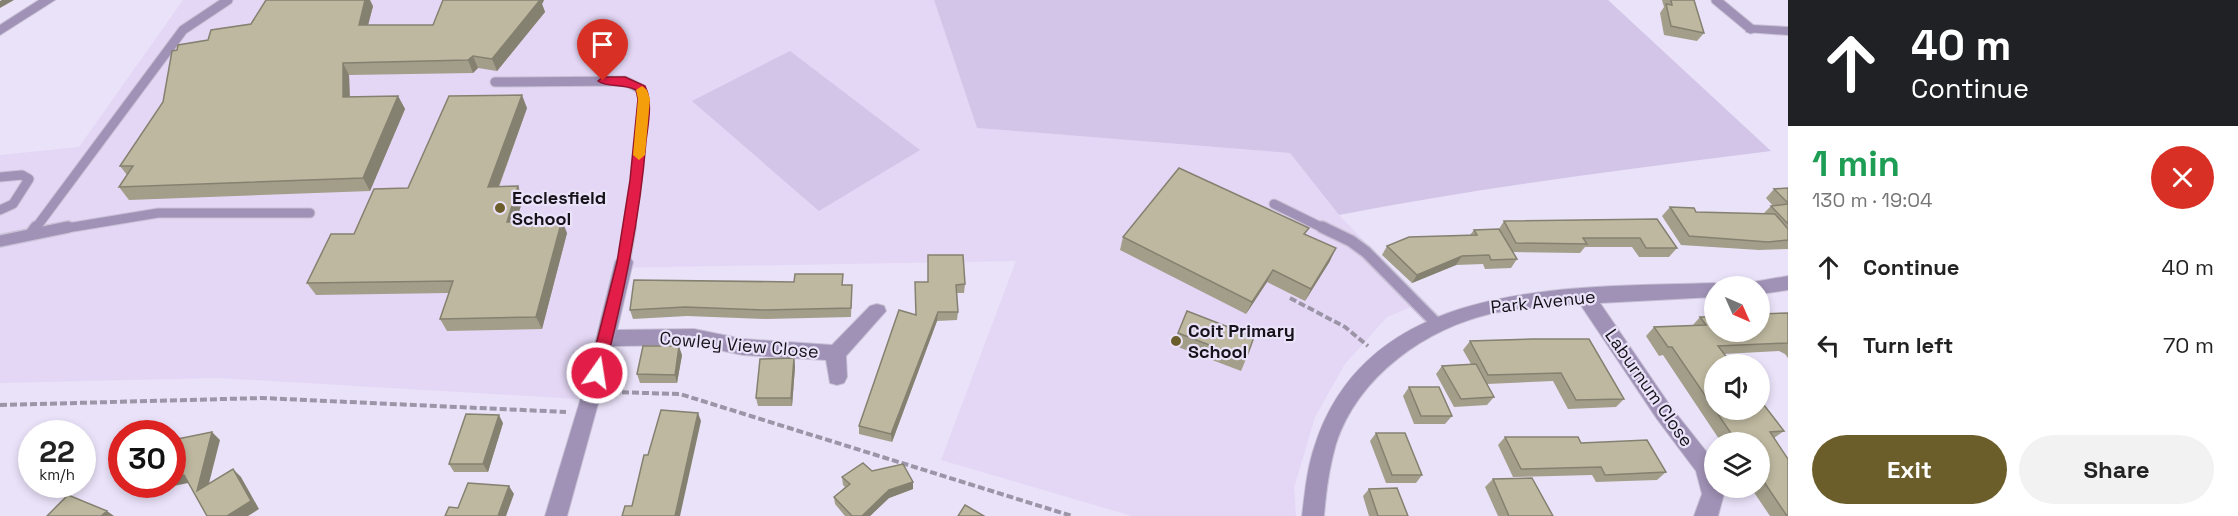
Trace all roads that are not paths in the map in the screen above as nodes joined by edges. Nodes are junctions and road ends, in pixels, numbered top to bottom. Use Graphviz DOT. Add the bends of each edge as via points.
graph roads {
  1 [pos="48,0"];
  2 [pos="228,0"];
  3 [pos="1716,0"];
  4 [pos="1751,29"];
  5 [pos="0,31"];
  6 [pos="1788,31"];
  7 [pos="495,82"];
  8 [pos="0,177"];
  9 [pos="1274,204"];
  10 [pos="0,210"];
  11 [pos="310,213"];
  12 [pos="31,234"];
  13 [pos="0,241"];
  14 [pos="624,262"];
  15 [pos="1788,283"];
  16 [pos="1770,286"];
  17 [pos="1704,290"];
  18 [pos="1585,296"];
  19 [pos="878,311"];
  20 [pos="1437,324"];
  21 [pos="605,338"];
  22 [pos="836,353"];
  23 [pos="837,377"];
  24 [pos="556,516"];
  25 [pos="1313,516"];
  26 [pos="1705,516"];
  1 -- 5 [label="street"];
  2 -- 12 [label="lane" via="183,30"];
  3 -- 4 [label="lane"];
  4 -- 6 [label="street"];
  7 -- 14 [label="lane" via="625,81 641,89 644,99 637,180"];
  8 -- 10 [label="lane" via="22,175 30,179 13,204"];
  9 -- 20 [label="lane" via="1366,252"];
  11 -- 12 [label="lane" via="158,213"];
  12 -- 13 [label="lane"];
  14 -- 21 [label="street"];
  15 -- 16 [label="street"];
  17 -- 18 [label="street, Park Avenue"];
  18 -- 20 [label="street, Park Avenue" via="1485,308"];
  18 -- 26 [label="street, Laburnum Close" via="1705,467 1713,495"];
  19 -- 22 [label="street, Cowley View Close"];
  20 -- 25 [label="street, Park Avenue" via="1374,365 1351,391 1329,430 1318,468"];
  21 -- 22 [label="street, Cowley View Close" via="694,338 743,347"];
  21 -- 24 [label="street"];
  22 -- 23 [label="street, Cowley View Close"];
}
